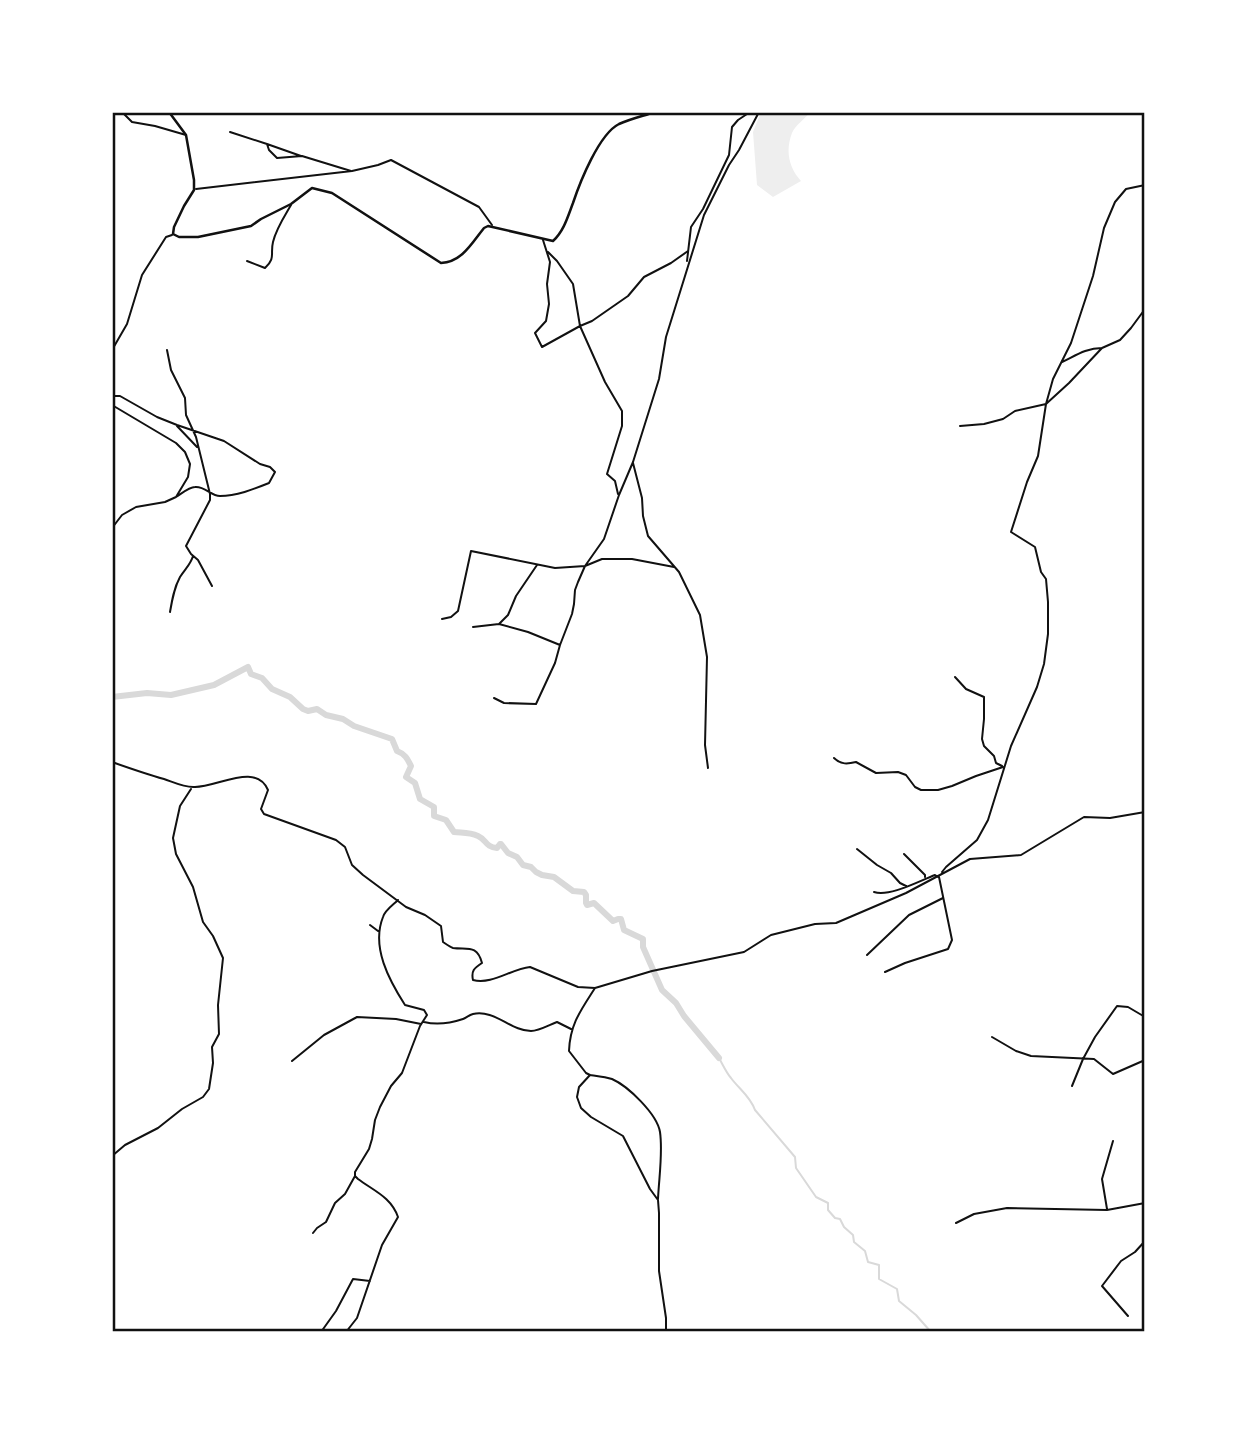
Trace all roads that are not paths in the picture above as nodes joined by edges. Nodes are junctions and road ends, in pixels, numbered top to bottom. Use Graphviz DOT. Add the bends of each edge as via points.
graph roads {
  1 [pos="122,112"];
  2 [pos="169,112"];
  3 [pos="655,112"];
  4 [pos="750,112"];
  5 [pos="759,112"];
  6 [pos="230,132"];
  7 [pos="186,135"];
  8 [pos="267,144"];
  9 [pos="302,156"];
  10 [pos="352,171"];
  11 [pos="1145,184"];
  12 [pos="194,190"];
  13 [pos="291,204"];
  14 [pos="492,226"];
  15 [pos="173,234"];
  16 [pos="543,240"];
  17 [pos="688,251"];
  18 [pos="547,252"];
  19 [pos="247,261"];
  20 [pos="687,265"];
  21 [pos="1145,309"];
  22 [pos="580,326"];
  23 [pos="1102,348"];
  24 [pos="112,349"];
  25 [pos="167,350"];
  26 [pos="1061,363"];
  27 [pos="112,396"];
  28 [pos="1046,404"];
  29 [pos="112,405"];
  30 [pos="177,425"];
  31 [pos="960,426"];
  32 [pos="193,430"];
  33 [pos="200,449"];
  34 [pos="633,463"];
  35 [pos="210,494"];
  36 [pos="618,495"];
  37 [pos="176,497"];
  38 [pos="112,528"];
  39 [pos="193,555"];
  40 [pos="537,564"];
  41 [pos="585,566"];
  42 [pos="675,568"];
  43 [pos="212,586"];
  44 [pos="170,612"];
  45 [pos="442,619"];
  46 [pos="499,624"];
  47 [pos="473,627"];
  48 [pos="560,645"];
  49 [pos="955,677"];
  50 [pos="494,698"];
  51 [pos="834,758"];
  52 [pos="112,762"];
  53 [pos="1004,767"];
  54 [pos="708,768"];
  55 [pos="192,788"];
  56 [pos="1145,812"];
  57 [pos="857,849"];
  58 [pos="904,854"];
  59 [pos="939,877"];
  60 [pos="926,878"];
  61 [pos="907,886"];
  62 [pos="874,892"];
  63 [pos="943,898"];
  64 [pos="398,900"];
  65 [pos="370,925"];
  66 [pos="379,931"];
  67 [pos="867,956"];
  68 [pos="885,972"];
  69 [pos="596,988"];
  70 [pos="1145,1017"];
  71 [pos="423,1023"];
  72 [pos="571,1029"];
  73 [pos="992,1037"];
  74 [pos="1083,1059"];
  75 [pos="1145,1060"];
  76 [pos="292,1061"];
  77 [pos="590,1074"];
  78 [pos="1072,1087"];
  79 [pos="1113,1141"];
  80 [pos="112,1156"];
  81 [pos="355,1176"];
  82 [pos="658,1200"];
  83 [pos="1145,1203"];
  84 [pos="1107,1210"];
  85 [pos="956,1223"];
  86 [pos="313,1233"];
  87 [pos="1145,1241"];
  88 [pos="371,1281"];
  89 [pos="1128,1317"];
  90 [pos="321,1332"];
  91 [pos="346,1332"];
  92 [pos="666,1332"];
  1 -- 7 [label="street" via="132,122"];
  2 -- 7 [label="street"];
  3 -- 16 [label="street" via="617,125 606,134 582,177 559,236"];
  4 -- 17 [label="street" via="732,127 729,155 691,227"];
  5 -- 20 [label="street" via="704,215"];
  6 -- 8 [label="street"];
  7 -- 12 [label="street"];
  8 -- 9 [label="street"];
  8 -- 9 [label="street" via="276,159"];
  9 -- 10 [label="street"];
  10 -- 12 [label="street"];
  10 -- 14 [label="street" via="391,160 480,207"];
  11 -- 26 [label="street" via="1126,189 1115,202"];
  12 -- 15 [label="street"];
  13 -- 14 [label="street" via="312,188 332,193 441,262 462,256 484,228"];
  13 -- 15 [label="street" via="239,230 198,237"];
  13 -- 19 [label="street" via="272,244 273,259 268,267"];
  14 -- 16 [label="street"];
  15 -- 24 [label="street" via="166,237 142,275 127,324"];
  16 -- 18 [label="street"];
  17 -- 20 [label="street"];
  17 -- 22 [label="street" via="644,277 628,296"];
  18 -- 22 [label="street" via="573,284"];
  18 -- 22 [label="street" via="549,304 546,321 535,333 542,347"];
  20 -- 34 [label="street"];
  21 -- 23 [label="street" via="1120,340"];
  22 -- 36 [label="street" via="622,411 607,474 615,481"];
  23 -- 26 [label="street"];
  23 -- 28 [label="street"];
  25 -- 32 [label="street"];
  26 -- 28 [label="street"];
  27 -- 30 [label="street"];
  28 -- 31 [label="street" via="984,424"];
  28 -- 53 [label="street" via="1038,456 1011,532 1035,547 1046,579 1048,634 1037,687"];
  29 -- 37 [label="street" via="185,452 190,464 188,477"];
  30 -- 32 [label="street"];
  30 -- 33 [label="street"];
  32 -- 33 [label="street"];
  32 -- 35 [label="street" via="223,441 275,472 269,484 258,488"];
  33 -- 35 [label="street"];
  34 -- 36 [label="street"];
  34 -- 42 [label="street" via="648,536"];
  35 -- 37 [label="street" via="193,487"];
  35 -- 39 [label="street" via="186,546"];
  36 -- 41 [label="street" via="604,540"];
  37 -- 38 [label="street" via="136,507"];
  39 -- 43 [label="street"];
  39 -- 44 [label="street" via="174,589"];
  40 -- 41 [label="street"];
  40 -- 45 [label="street" via="471,551 458,611"];
  40 -- 46 [label="street"];
  41 -- 42 [label="street" via="602,559 632,559"];
  41 -- 48 [label="street"];
  42 -- 54 [label="street" via="700,615 704,636"];
  46 -- 47 [label="street"];
  46 -- 48 [label="street"];
  48 -- 50 [label="street" via="536,704 504,703"];
  49 -- 53 [label="street" via="966,689 984,697 982,739 996,764"];
  51 -- 53 [label="street" via="847,764 856,762 876,773 898,772 922,790 938,790"];
  52 -- 55 [label="street"];
  53 -- 59 [label="street" via="977,840"];
  55 -- 64 [label="street" via="248,777 261,779 268,790 261,809 264,814 336,840 358,871"];
  55 -- 80 [label="street" via="180,806 173,838 203,922 223,958 219,1034 212,1047 209,1089"];
  56 -- 59 [label="street" via="1084,817 1021,855 970,859"];
  57 -- 61 [label="street"];
  58 -- 60 [label="street"];
  59 -- 60 [label="street"];
  59 -- 63 [label="street"];
  59 -- 69 [label="street" via="836,923 771,935 744,952"];
  60 -- 61 [label="street"];
  61 -- 62 [label="street"];
  63 -- 67 [label="street" via="909,915"];
  63 -- 68 [label="street" via="952,940 948,949"];
  64 -- 66 [label="street" via="385,913"];
  64 -- 69 [label="street" via="441,926 447,945 473,949 482,963 474,968 473,981 530,967 579,987"];
  65 -- 66 [label="street"];
  66 -- 71 [label="street" via="382,959 396,991 407,1007 427,1013"];
  69 -- 72 [label="street"];
  70 -- 74 [label="street" via="1117,1006"];
  71 -- 72 [label="street" via="438,1024 472,1014 488,1015 534,1032 557,1022"];
  71 -- 76 [label="street" via="357,1017 324,1035"];
  71 -- 81 [label="street" via="402,1073 380,1107"];
  72 -- 77 [label="street" via="569,1051"];
  73 -- 74 [label="street" via="1031,1056"];
  74 -- 75 [label="street" via="1094,1059 1113,1074"];
  74 -- 78 [label="street"];
  77 -- 82 [label="street" via="579,1087 581,1108 623,1136"];
  77 -- 82 [label="street" via="621,1085 654,1117 660,1130"];
  79 -- 84 [label="street" via="1102,1179"];
  81 -- 86 [label="street" via="326,1222"];
  81 -- 88 [label="street" via="386,1197 398,1217 382,1245"];
  82 -- 92 [label="street"];
  83 -- 84 [label="street"];
  84 -- 85 [label="street" via="1007,1208 974,1214"];
  87 -- 89 [label="street" via="1121,1261 1102,1286"];
  88 -- 90 [label="street" via="353,1279"];
  88 -- 91 [label="street" via="357,1318"];
}
